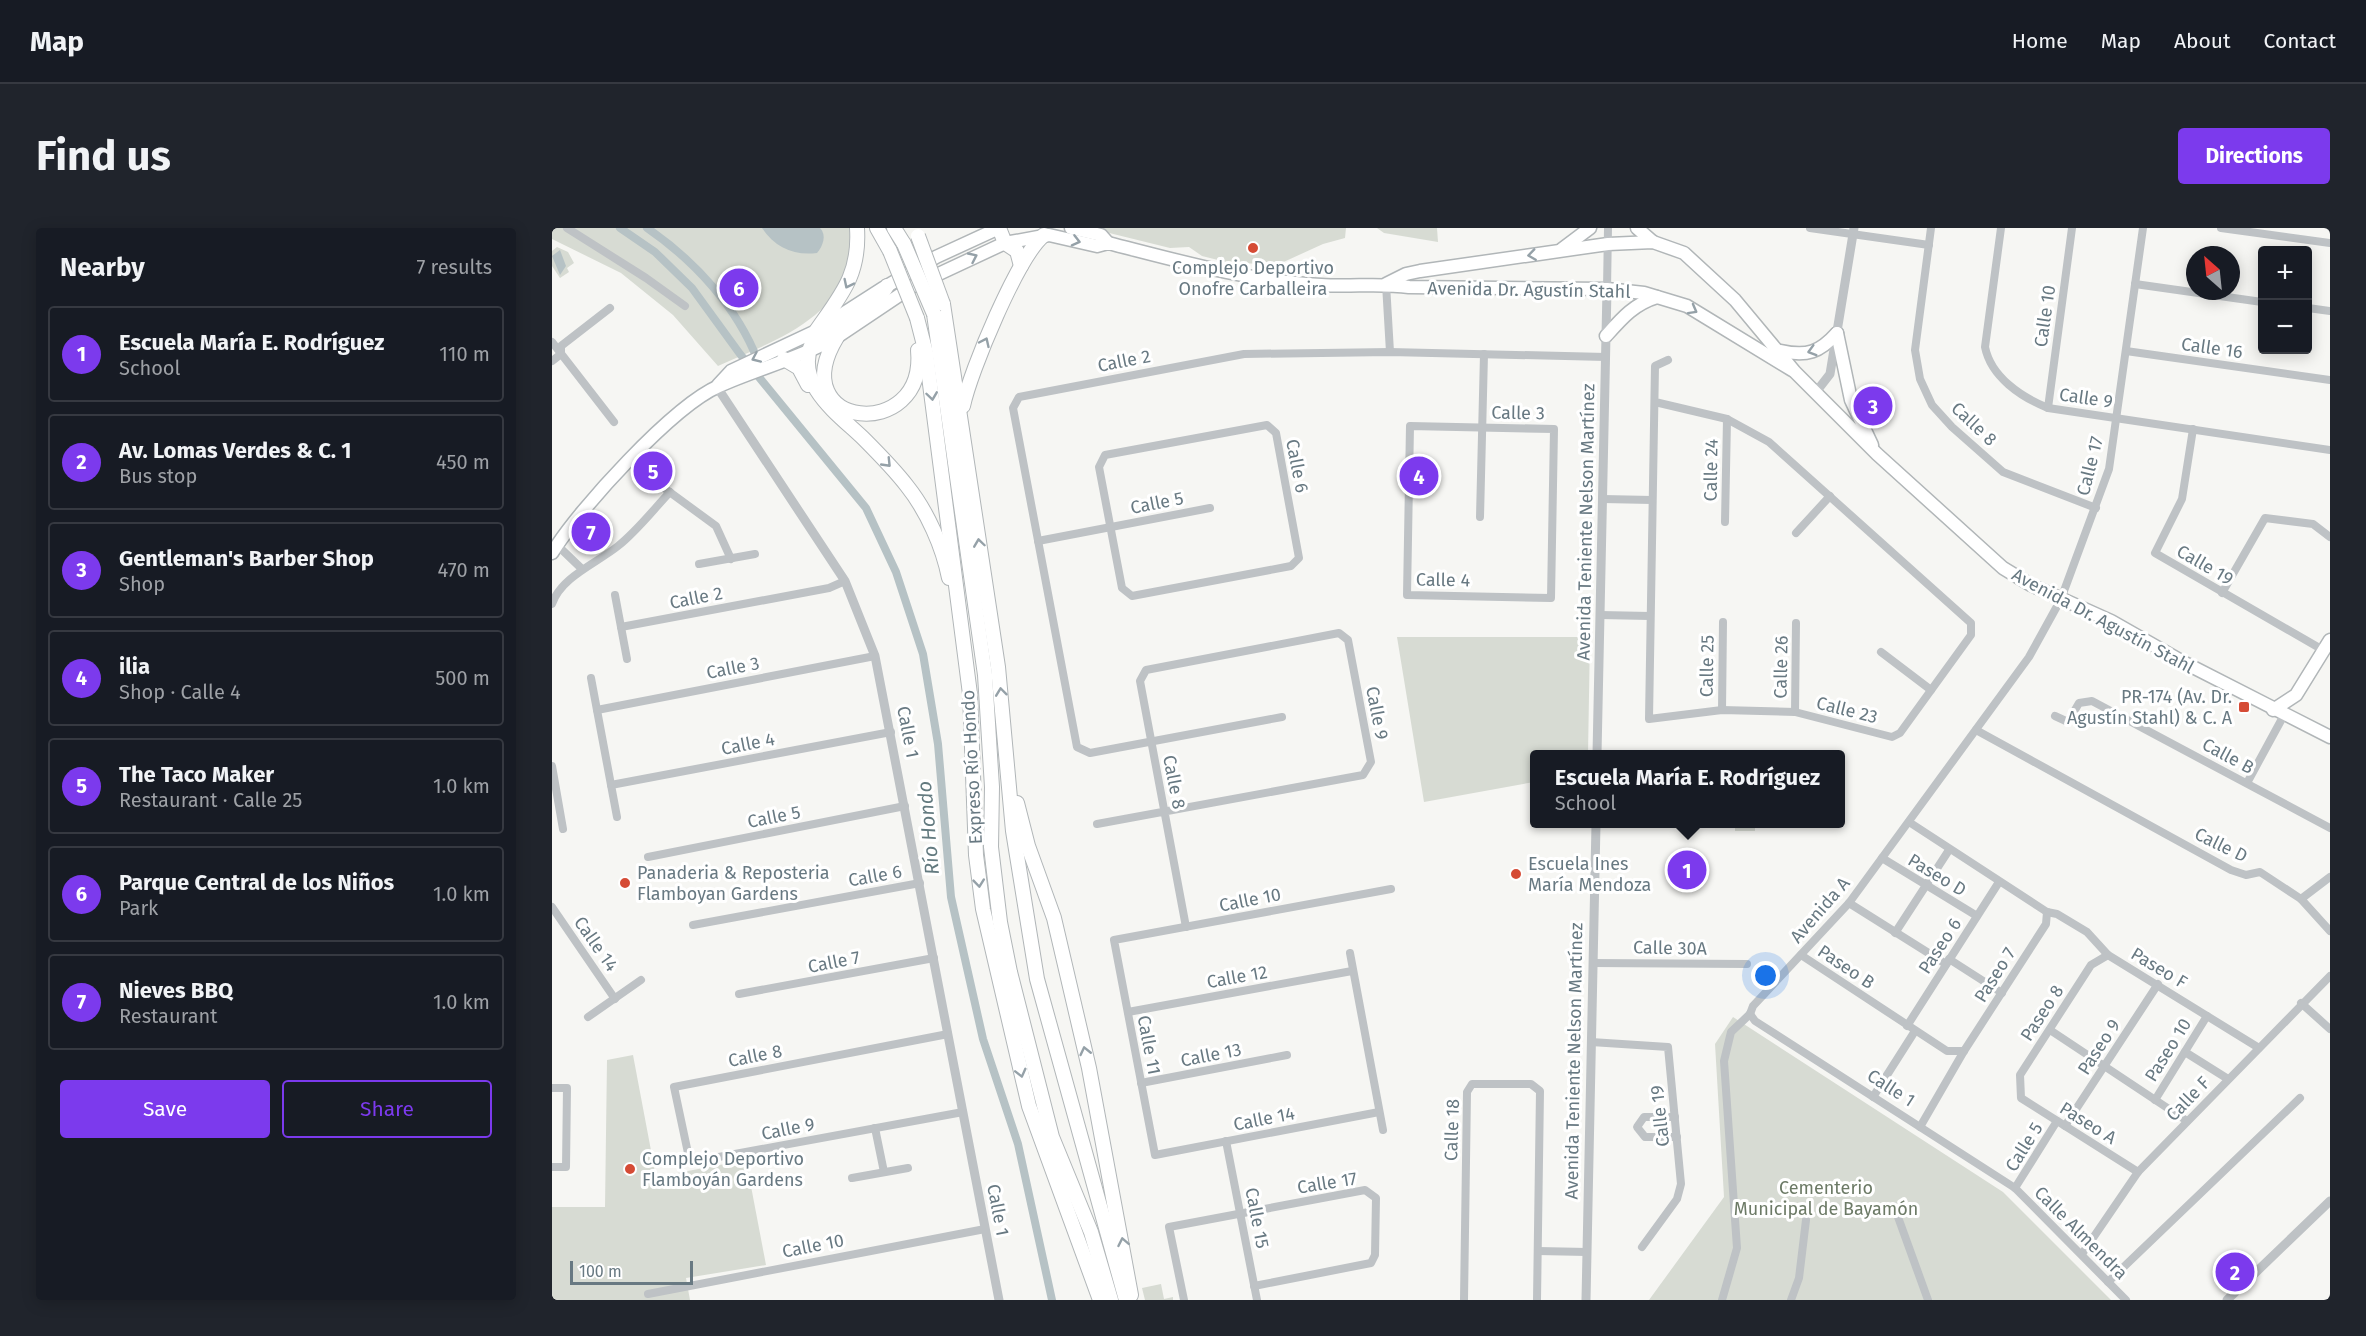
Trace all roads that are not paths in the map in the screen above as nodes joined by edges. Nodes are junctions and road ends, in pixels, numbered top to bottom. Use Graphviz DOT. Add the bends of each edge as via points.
graph roads {
  1 [pos="567,228"];
  2 [pos="857,228"];
  3 [pos="877,228"];
  4 [pos="894,228"];
  5 [pos="999,228"];
  6 [pos="1071,228"];
  7 [pos="1590,228"];
  8 [pos="1608,228"];
  9 [pos="1636,228"];
  10 [pos="1810,228"];
  11 [pos="1931,228"];
  12 [pos="2001,228"];
  13 [pos="2072,228"];
  14 [pos="2143,228"];
  15 [pos="2221,228"];
  16 [pos="1853,231"];
  17 [pos="916,232"];
  18 [pos="1044,236"];
  19 [pos="1653,242"];
  20 [pos="1005,243"];
  21 [pos="1108,243"];
  22 [pos="2330,243"];
  23 [pos="1608,244"];
  24 [pos="1929,245"];
  25 [pos="1559,251"];
  26 [pos="1021,266"];
  27 [pos="1386,284"];
  28 [pos="2135,284"];
  29 [pos="887,286"];
  30 [pos="1607,289"];
  31 [pos="1658,297"];
  32 [pos="2258,301"];
  33 [pos="685,306"];
  34 [pos="610,308"];
  35 [pos="938,309"];
  36 [pos="2312,309"];
  37 [pos="2330,311"];
  38 [pos="917,318"];
  39 [pos="1715,323"];
  40 [pos="1756,323"];
  41 [pos="816,331"];
  42 [pos="1838,333"];
  43 [pos="1606,336"];
  44 [pos="837,337"];
  45 [pos="552,342"];
  46 [pos="810,351"];
  47 [pos="1781,351"];
  48 [pos="2126,351"];
  49 [pos="1390,352"];
  50 [pos="561,354"];
  51 [pos="782,354"];
  52 [pos="1484,354"];
  53 [pos="1606,357"];
  54 [pos="1668,360"];
  55 [pos="552,361"];
  56 [pos="1795,372"];
  57 [pos="2330,380"];
  58 [pos="717,387"];
  59 [pos="1816,392"];
  60 [pos="1655,402"];
  61 [pos="2048,408"];
  62 [pos="961,417"];
  63 [pos="2116,418"];
  64 [pos="1727,419"];
  65 [pos="614,422"];
  66 [pos="1482,428"];
  67 [pos="1554,429"];
  68 [pos="2193,429"];
  69 [pos="870,447"];
  70 [pos="2330,450"];
  71 [pos="1877,454"];
  72 [pos="660,485"];
  73 [pos="670,492"];
  74 [pos="1830,496"];
  75 [pos="1603,499"];
  76 [pos="1652,500"];
  77 [pos="1210,508"];
  78 [pos="2096,508"];
  79 [pos="1480,517"];
  80 [pos="1725,522"];
  81 [pos="1110,527"];
  82 [pos="1796,533"];
  83 [pos="2330,537"];
  84 [pos="1038,541"];
  85 [pos="555,549"];
  86 [pos="754,554"];
  87 [pos="731,559"];
  88 [pos="699,564"];
  89 [pos="582,569"];
  90 [pos="845,581"];
  91 [pos="2222,593"];
  92 [pos="615,595"];
  93 [pos="2061,599"];
  94 [pos="552,604"];
  95 [pos="1600,615"];
  96 [pos="1650,616"];
  97 [pos="1723,622"];
  98 [pos="1796,623"];
  99 [pos="621,627"];
  100 [pos="964,638"];
  101 [pos="2326,645"];
  102 [pos="1881,652"];
  103 [pos="876,656"];
  104 [pos="627,659"];
  105 [pos="1170,665"];
  106 [pos="591,678"];
  107 [pos="1930,690"];
  108 [pos="2296,695"];
  109 [pos="597,710"];
  110 [pos="1722,710"];
  111 [pos="1796,712"];
  112 [pos="2278,712"];
  113 [pos="2055,716"];
  114 [pos="1282,717"];
  115 [pos="2305,724"];
  116 [pos="1005,725"];
  117 [pos="1976,730"];
  118 [pos="891,732"];
  119 [pos="2330,737"];
  120 [pos="1151,742"];
  121 [pos="1597,750"];
  122 [pos="552,766"];
  123 [pos="2247,783"];
  124 [pos="611,785"];
  125 [pos="905,806"];
  126 [pos="1165,813"];
  127 [pos="617,817"];
  128 [pos="1909,822"];
  129 [pos="1098,824"];
  130 [pos="1596,828"];
  131 [pos="2330,828"];
  132 [pos="563,829"];
  133 [pos="1950,849"];
  134 [pos="648,856"];
  135 [pos="1882,858"];
  136 [pos="2330,877"];
  137 [pos="1999,882"];
  138 [pos="920,883"];
  139 [pos="1926,886"];
  140 [pos="1391,889"];
  141 [pos="2301,899"];
  142 [pos="1849,903"];
  143 [pos="552,907"];
  144 [pos="2047,912"];
  145 [pos="1977,916"];
  146 [pos="693,925"];
  147 [pos="1186,927"];
  148 [pos="2330,932"];
  149 [pos="1895,933"];
  150 [pos="1114,940"];
  151 [pos="1350,954"];
  152 [pos="1801,955"];
  153 [pos="2108,955"];
  154 [pos="934,958"];
  155 [pos="1948,962"];
  156 [pos="1593,963"];
  157 [pos="1747,964"];
  158 [pos="1352,971"];
  159 [pos="2330,976"];
  160 [pos="642,980"];
  161 [pos="2158,984"];
  162 [pos="2002,993"];
  163 [pos="739,994"];
  164 [pos="615,999"];
  165 [pos="2301,1003"];
  166 [pos="1128,1012"];
  167 [pos="1750,1014"];
  168 [pos="2207,1016"];
  169 [pos="588,1017"];
  170 [pos="1907,1026"];
  171 [pos="2330,1029"];
  172 [pos="2049,1030"];
  173 [pos="1915,1031"];
  174 [pos="948,1034"];
  175 [pos="1591,1042"];
  176 [pos="2259,1048"];
  177 [pos="1965,1052"];
  178 [pos="2185,1052"];
  179 [pos="1287,1055"];
  180 [pos="2104,1066"];
  181 [pos="2228,1079"];
  182 [pos="1141,1083"];
  183 [pos="674,1087"];
  184 [pos="552,1088"];
  185 [pos="1873,1096"];
  186 [pos="2021,1098"];
  187 [pos="2300,1098"];
  188 [pos="2155,1100"];
  189 [pos="963,1112"];
  190 [pos="1379,1112"];
  191 [pos="1676,1117"];
  192 [pos="2187,1121"];
  193 [pos="2061,1124"];
  194 [pos="1920,1127"];
  195 [pos="875,1128"];
  196 [pos="1383,1130"];
  197 [pos="1677,1137"];
  198 [pos="1226,1141"];
  199 [pos="1155,1155"];
  200 [pos="552,1167"];
  201 [pos="908,1168"];
  202 [pos="884,1172"];
  203 [pos="2138,1173"];
  204 [pos="852,1178"];
  205 [pos="2015,1188"];
  206 [pos="2330,1201"];
  207 [pos="1894,1206"];
  208 [pos="1241,1213"];
  209 [pos="1806,1220"];
  210 [pos="985,1229"];
  211 [pos="1642,1247"];
  212 [pos="1538,1251"];
  213 [pos="1587,1252"];
  214 [pos="2082,1254"];
  215 [pos="2109,1282"];
  216 [pos="1254,1286"];
  217 [pos="648,1294"];
  218 [pos="1117,1298"];
  219 [pos="999,1300"];
  220 [pos="1100,1300"];
  221 [pos="1132,1300"];
  222 [pos="1184,1300"];
  223 [pos="1257,1300"];
  224 [pos="1464,1300"];
  225 [pos="1537,1300"];
  226 [pos="1586,1300"];
  227 [pos="1722,1300"];
  228 [pos="1791,1300"];
  229 [pos="1928,1300"];
  230 [pos="2126,1300"];
  231 [pos="2227,1300"];
  1 -- 33 [label="street"];
  2 -- 41 [label="highway, one-way" via="857,257 851,280"];
  3 -- 38 [label="highway, Expreso Río Hondo, bridge"];
  4 -- 35 [label="highway, bridge"];
  5 -- 20 [label="highway"];
  5 -- 29 [label="main road" via="936,257"];
  6 -- 21 [label="main road, Avenida Dr. Agustín Stahl" via="1101,235"];
  7 -- 25 [label="main road"];
  8 -- 23 [label="street"];
  9 -- 19 [label="main road"];
  10 -- 16 [label="street"];
  11 -- 24 [label="street, Calle 8"];
  12 -- 61 [label="street, Calle 9" via="1985,347 1988,363 2025,399"];
  13 -- 61 [label="street, Calle 10"];
  14 -- 28 [label="street, Calle 17"];
  15 -- 22 [label="street"];
  16 -- 24 [label="street"];
  16 -- 42 [label="street"];
  17 -- 35 [label="highway, Expreso Río Hondo, bridge"];
  18 -- 20 [label="main road, Avenida Dr. Agustín Stahl"];
  18 -- 21 [label="main road, Avenida Dr. Agustín Stahl, one-way" via="1096,246"];
  18 -- 26 [label="highway"];
  19 -- 23 [label="main road, Avenida Dr. Agustín Stahl"];
  19 -- 40 [label="main road, Avenida Dr. Agustín Stahl" via="1684,253"];
  20 -- 26 [label="highway" via="1017,251"];
  44 -- 20 [label="main road, Avenida Dr. Agustín Stahl, one-way" via="905,291"];
  21 -- 27 [label="main road, Avenida Dr. Agustín Stahl" via="1198,267 1263,279 1323,285"];
  23 -- 25 [label="main road, Avenida Dr. Agustín Stahl"];
  23 -- 30 [label="street"];
  24 -- 78 [label="street, Calle 8" via="1915,350 1920,379 1932,405 1952,428 2003,471"];
  25 -- 27 [label="main road, Avenida Dr. Agustín Stahl, one-way" via="1420,271"];
  62 -- 26 [label="highway, one-way" via="973,368"];
  27 -- 30 [label="main road, Avenida Dr. Agustín Stahl"];
  27 -- 49 [label="street"];
  28 -- 32 [label="street"];
  28 -- 48 [label="street, Calle 17"];
  29 -- 41 [label="main road"];
  29 -- 46 [label="highway" via="880,297 854,318 812,343"];
  30 -- 31 [label="main road, Avenida Dr. Agustín Stahl"];
  30 -- 43 [label="street, Avenida Teniente Nelson Martínez"];
  31 -- 39 [label="main road, Avenida Dr. Agustín Stahl, one-way" via="1687,306"];
  31 -- 43 [label="main road" via="1642,302"];
  34 -- 50 [label="street" via="561,346"];
  35 -- 62 [label="highway, Expreso Río Hondo"];
  35 -- 218 [label="highway" via="985,675 992,787 991,847 1000,922 1052,1137"];
  36 -- 37 [label="street"];
  38 -- 44 [label="highway" via="917,379 905,397 876,414 849,410 827,392 822,367"];
  38 -- 100 [label="highway, Expreso Río Hondo, one-way" via="926,354"];
  39 -- 40 [label="main road" via="1746,331"];
  39 -- 56 [label="main road, Avenida Dr. Agustín Stahl"];
  40 -- 47 [label="main road, Avenida Dr. Agustín Stahl"];
  41 -- 51 [label="main road"];
  42 -- 47 [label="main road, one-way" via="1824,347 1809,352"];
  42 -- 59 [label="street" via="1830,374"];
  42 -- 71 [label="main road" via="1851,400"];
  43 -- 53 [label="street, Avenida Teniente Nelson Martínez"];
  44 -- 46 [label="main road, Avenida Dr. Agustín Stahl"];
  45 -- 50 [label="street"];
  46 -- 51 [label="main road, Avenida Dr. Agustín Stahl"];
  46 -- 69 [label="highway" via="812,379 821,397"];
  47 -- 56 [label="main road, Avenida Dr. Agustín Stahl"];
  48 -- 57 [label="street, Calle 16"];
  48 -- 63 [label="street, Calle 17"];
  49 -- 52 [label="street, Calle 2"];
  49 -- 84 [label="street, Calle 2" via="1244,354 1018,397 1013,408"];
  50 -- 55 [label="street"];
  50 -- 65 [label="street"];
  51 -- 58 [label="main road"];
  51 -- 69 [label="highway" via="799,368 820,403"];
  52 -- 53 [label="street, Calle 2"];
  52 -- 66 [label="street, Calle 3"];
  53 -- 75 [label="street, Avenida Teniente Nelson Martínez"];
  54 -- 60 [label="street, Calle 23" via="1655,366"];
  56 -- 59 [label="main road, Avenida Dr. Agustín Stahl"];
  58 -- 85 [label="main road" via="682,410 605,487"];
  58 -- 90 [label="street, Calle 1"];
  59 -- 71 [label="main road, Avenida Dr. Agustín Stahl"];
  60 -- 64 [label="street, Calle 23"];
  60 -- 76 [label="street, Calle 23"];
  61 -- 63 [label="street, Calle 9"];
  116 -- 62 [label="highway, Expreso Río Hondo, one-way"];
  63 -- 68 [label="street, Calle 9"];
  63 -- 78 [label="street, Calle 17" via="2109,469"];
  64 -- 74 [label="street, Calle 23" via="1769,442"];
  64 -- 80 [label="street, Calle 24"];
  66 -- 67 [label="street, Calle 3"];
  66 -- 67 [label="street, Calle 4" via="1410,426 1407,595 1551,598"];
  66 -- 79 [label="street"];
  68 -- 70 [label="street, Calle 9"];
  68 -- 91 [label="street, Calle 19" via="2182,499 2155,553"];
  69 -- 100 [label="highway, one-way" via="908,486 929,523 947,571 956,621"];
  71 -- 93 [label="main road, Avenida Dr. Agustín Stahl" via="2003,568"];
  72 -- 73 [label="street"];
  73 -- 87 [label="street" via="717,526"];
  73 -- 89 [label="street" via="619,546"];
  74 -- 82 [label="street"];
  74 -- 107 [label="street, Calle 23" via="1971,623 1971,634"];
  75 -- 76 [label="street"];
  75 -- 95 [label="street, Avenida Teniente Nelson Martínez"];
  76 -- 96 [label="street, Calle 23"];
  77 -- 81 [label="street, Calle 5"];
  78 -- 93 [label="street, Calle 17"];
  81 -- 81 [label="street, Calle 6" via="1099,467 1106,455 1267,425 1276,433 1299,558 1291,566 1132,596 1122,588"];
  81 -- 84 [label="street, Calle 5"];
  83 -- 91 [label="street" via="2313,524 2265,518"];
  84 -- 120 [label="street, Calle 2" via="1077,747 1090,753"];
  85 -- 89 [label="street"];
  86 -- 87 [label="street"];
  87 -- 88 [label="street"];
  89 -- 94 [label="street" via="554,597"];
  90 -- 99 [label="street, Calle 2" via="829,588"];
  90 -- 103 [label="street, Calle 1"];
  91 -- 101 [label="street, Calle 19"];
  92 -- 99 [label="street"];
  93 -- 112 [label="main road, Avenida Dr. Agustín Stahl" via="2111,621"];
  93 -- 117 [label="street" via="2029,657"];
  95 -- 96 [label="street"];
  95 -- 121 [label="street, Avenida Teniente Nelson Martínez"];
  96 -- 110 [label="street, Calle 23" via="1649,719"];
  97 -- 110 [label="street, Calle 25"];
  98 -- 111 [label="street, Calle 26"];
  99 -- 104 [label="street"];
  100 -- 220 [label="highway, Expreso Río Hondo, one-way" via="973,732 976,855 983,909 1029,1106"];
  101 -- 108 [label="main road"];
  102 -- 107 [label="street"];
  103 -- 109 [label="street, Calle 3"];
  103 -- 118 [label="street, Calle 1"];
  105 -- 120 [label="street, Calle 8" via="1146,670 1140,681"];
  105 -- 126 [label="street, Calle 9" via="1339,633 1348,640 1371,762 1363,775"];
  106 -- 109 [label="street"];
  107 -- 111 [label="street, Calle 23" via="1900,733 1892,737"];
  108 -- 112 [label="main road"];
  108 -- 115 [label="main road"];
  109 -- 124 [label="street"];
  110 -- 111 [label="street, Calle 23"];
  112 -- 115 [label="main road, Avenida Dr. Agustín Stahl"];
  112 -- 123 [label="street"];
  113 -- 123 [label="street, Calle B" via="2068,722 2079,703 2092,701"];
  114 -- 120 [label="street"];
  115 -- 119 [label="main road, Avenida Dr. Agustín Stahl"];
  116 -- 218 [label="highway, Expreso Río Hondo" via="1012,831 1037,979 1059,1082"];
  221 -- 116 [label="highway, one-way" via="1089,1068 1054,918 1020,818"];
  117 -- 128 [label="street, Avenida A"];
  117 -- 141 [label="street, Calle D" via="2231,870 2246,875 2260,872"];
  118 -- 124 [label="street, Calle 4"];
  118 -- 125 [label="street, Calle 1"];
  120 -- 126 [label="street, Calle 8"];
  122 -- 132 [label="street"];
  123 -- 131 [label="street, Calle B"];
  124 -- 127 [label="street"];
  125 -- 134 [label="street, Calle 5"];
  125 -- 138 [label="street, Calle 1"];
  126 -- 129 [label="street, Calle 9"];
  126 -- 147 [label="street, Calle 8"];
  128 -- 133 [label="street"];
  128 -- 135 [label="street, Avenida A"];
  130 -- 156 [label="street, Avenida Teniente Nelson Martínez"];
  133 -- 137 [label="street"];
  133 -- 139 [label="street"];
  135 -- 139 [label="street, Paseo D"];
  135 -- 142 [label="street, Avenida A"];
  136 -- 141 [label="street"];
  137 -- 144 [label="street"];
  137 -- 145 [label="street, Paseo 6"];
  138 -- 146 [label="street, Calle 6"];
  138 -- 154 [label="street, Calle 1"];
  139 -- 145 [label="street, Paseo D"];
  139 -- 149 [label="street"];
  140 -- 147 [label="street, Calle 10"];
  141 -- 148 [label="street, Calle D"];
  142 -- 149 [label="street"];
  142 -- 152 [label="street, Avenida A"];
  143 -- 164 [label="street, Calle 14"];
  144 -- 153 [label="street, Paseo F" via="2058,914 2087,932"];
  144 -- 162 [label="street, Paseo 7" via="2046,924"];
  145 -- 155 [label="street, Paseo 6"];
  147 -- 150 [label="street, Calle 10"];
  149 -- 155 [label="street"];
  150 -- 166 [label="street, Calle 11"];
  151 -- 158 [label="street"];
  152 -- 167 [label="street, Avenida A"];
  152 -- 170 [label="street, Paseo B"];
  153 -- 161 [label="street, Paseo F"];
  153 -- 172 [label="street, Paseo 8" via="2091,965"];
  154 -- 163 [label="street, Calle 7"];
  154 -- 174 [label="street, Calle 1"];
  155 -- 162 [label="street"];
  155 -- 170 [label="street, Paseo 6"];
  156 -- 157 [label="street, Calle 30A"];
  156 -- 175 [label="street, Avenida Teniente Nelson Martínez"];
  158 -- 166 [label="street, Calle 12"];
  158 -- 190 [label="street"];
  159 -- 165 [label="street, Calle F"];
  160 -- 164 [label="street, Calle 14"];
  161 -- 168 [label="street, Paseo F"];
  161 -- 180 [label="street, Paseo 9"];
  162 -- 177 [label="street, Paseo 7"];
  164 -- 169 [label="street, Calle 14"];
  165 -- 171 [label="street"];
  165 -- 176 [label="street, Calle F"];
  166 -- 182 [label="street, Calle 11"];
  167 -- 185 [label="street, Calle 1" via="1755,1021"];
  167 -- 227 [label="street, Avenida A" via="1731,1032 1724,1060 1737,1248"];
  168 -- 176 [label="street, Paseo F"];
  168 -- 178 [label="street, Paseo 10"];
  170 -- 173 [label="street"];
  172 -- 180 [label="street"];
  172 -- 186 [label="street, Paseo 8" via="2020,1075"];
  173 -- 177 [label="street" via="1947,1051"];
  173 -- 185 [label="street"];
  174 -- 183 [label="street, Calle 8"];
  174 -- 189 [label="street, Calle 1"];
  175 -- 191 [label="street, Calle 19" via="1668,1047"];
  175 -- 213 [label="street, Avenida Teniente Nelson Martínez"];
  176 -- 181 [label="street, Calle F"];
  177 -- 194 [label="street, Paseo 7"];
  178 -- 181 [label="street"];
  178 -- 188 [label="street, Paseo 10"];
  179 -- 182 [label="street, Calle 13"];
  180 -- 188 [label="street"];
  180 -- 193 [label="street, Paseo 9"];
  181 -- 192 [label="street, Calle F"];
  182 -- 199 [label="street, Calle 11"];
  183 -- 195 [label="street, Calle 9" via="688,1153 697,1161"];
  184 -- 200 [label="street" via="567,1088 566,1167"];
  185 -- 194 [label="street, Calle 1"];
  186 -- 193 [label="street, Paseo A"];
  187 -- 215 [label="street"];
  188 -- 192 [label="street"];
  189 -- 195 [label="street, Calle 9"];
  189 -- 210 [label="street, Calle 1"];
  190 -- 196 [label="street"];
  190 -- 198 [label="street, Calle 14"];
  191 -- 197 [label="street, Calle 19"];
  191 -- 197 [label="street" via="1644,1117 1637,1127 1645,1137"];
  192 -- 203 [label="street, Calle F"];
  193 -- 203 [label="street, Paseo A"];
  193 -- 205 [label="street, Calle 5"];
  194 -- 205 [label="street, Calle 1"];
  195 -- 202 [label="street"];
  197 -- 211 [label="street, Calle 19" via="1681,1184 1677,1199"];
  198 -- 199 [label="street, Calle 14"];
  198 -- 208 [label="street, Calle 15"];
  201 -- 202 [label="street"];
  202 -- 204 [label="street"];
  203 -- 214 [label="street, Calle F"];
  205 -- 214 [label="street, Calle Almendra"];
  206 -- 231 [label="street"];
  207 -- 229 [label="street"];
  208 -- 216 [label="street, Calle 15"];
  208 -- 216 [label="street, Calle 17" via="1365,1190 1377,1198 1375,1255 1371,1263"];
  208 -- 222 [label="street" via="1169,1227"];
  209 -- 228 [label="street" via="1799,1278"];
  210 -- 217 [label="street, Calle 10"];
  210 -- 219 [label="street, Calle 1"];
  212 -- 213 [label="street"];
  212 -- 224 [label="street, Calle 18" via="1540,1091 1530,1084 1472,1084 1467,1092"];
  212 -- 225 [label="street, Calle 18"];
  213 -- 226 [label="street, Avenida Teniente Nelson Martínez"];
  214 -- 215 [label="street, Calle Almendra"];
  215 -- 230 [label="street, Calle Almendra"];
  216 -- 223 [label="street, Calle 15"];
}
